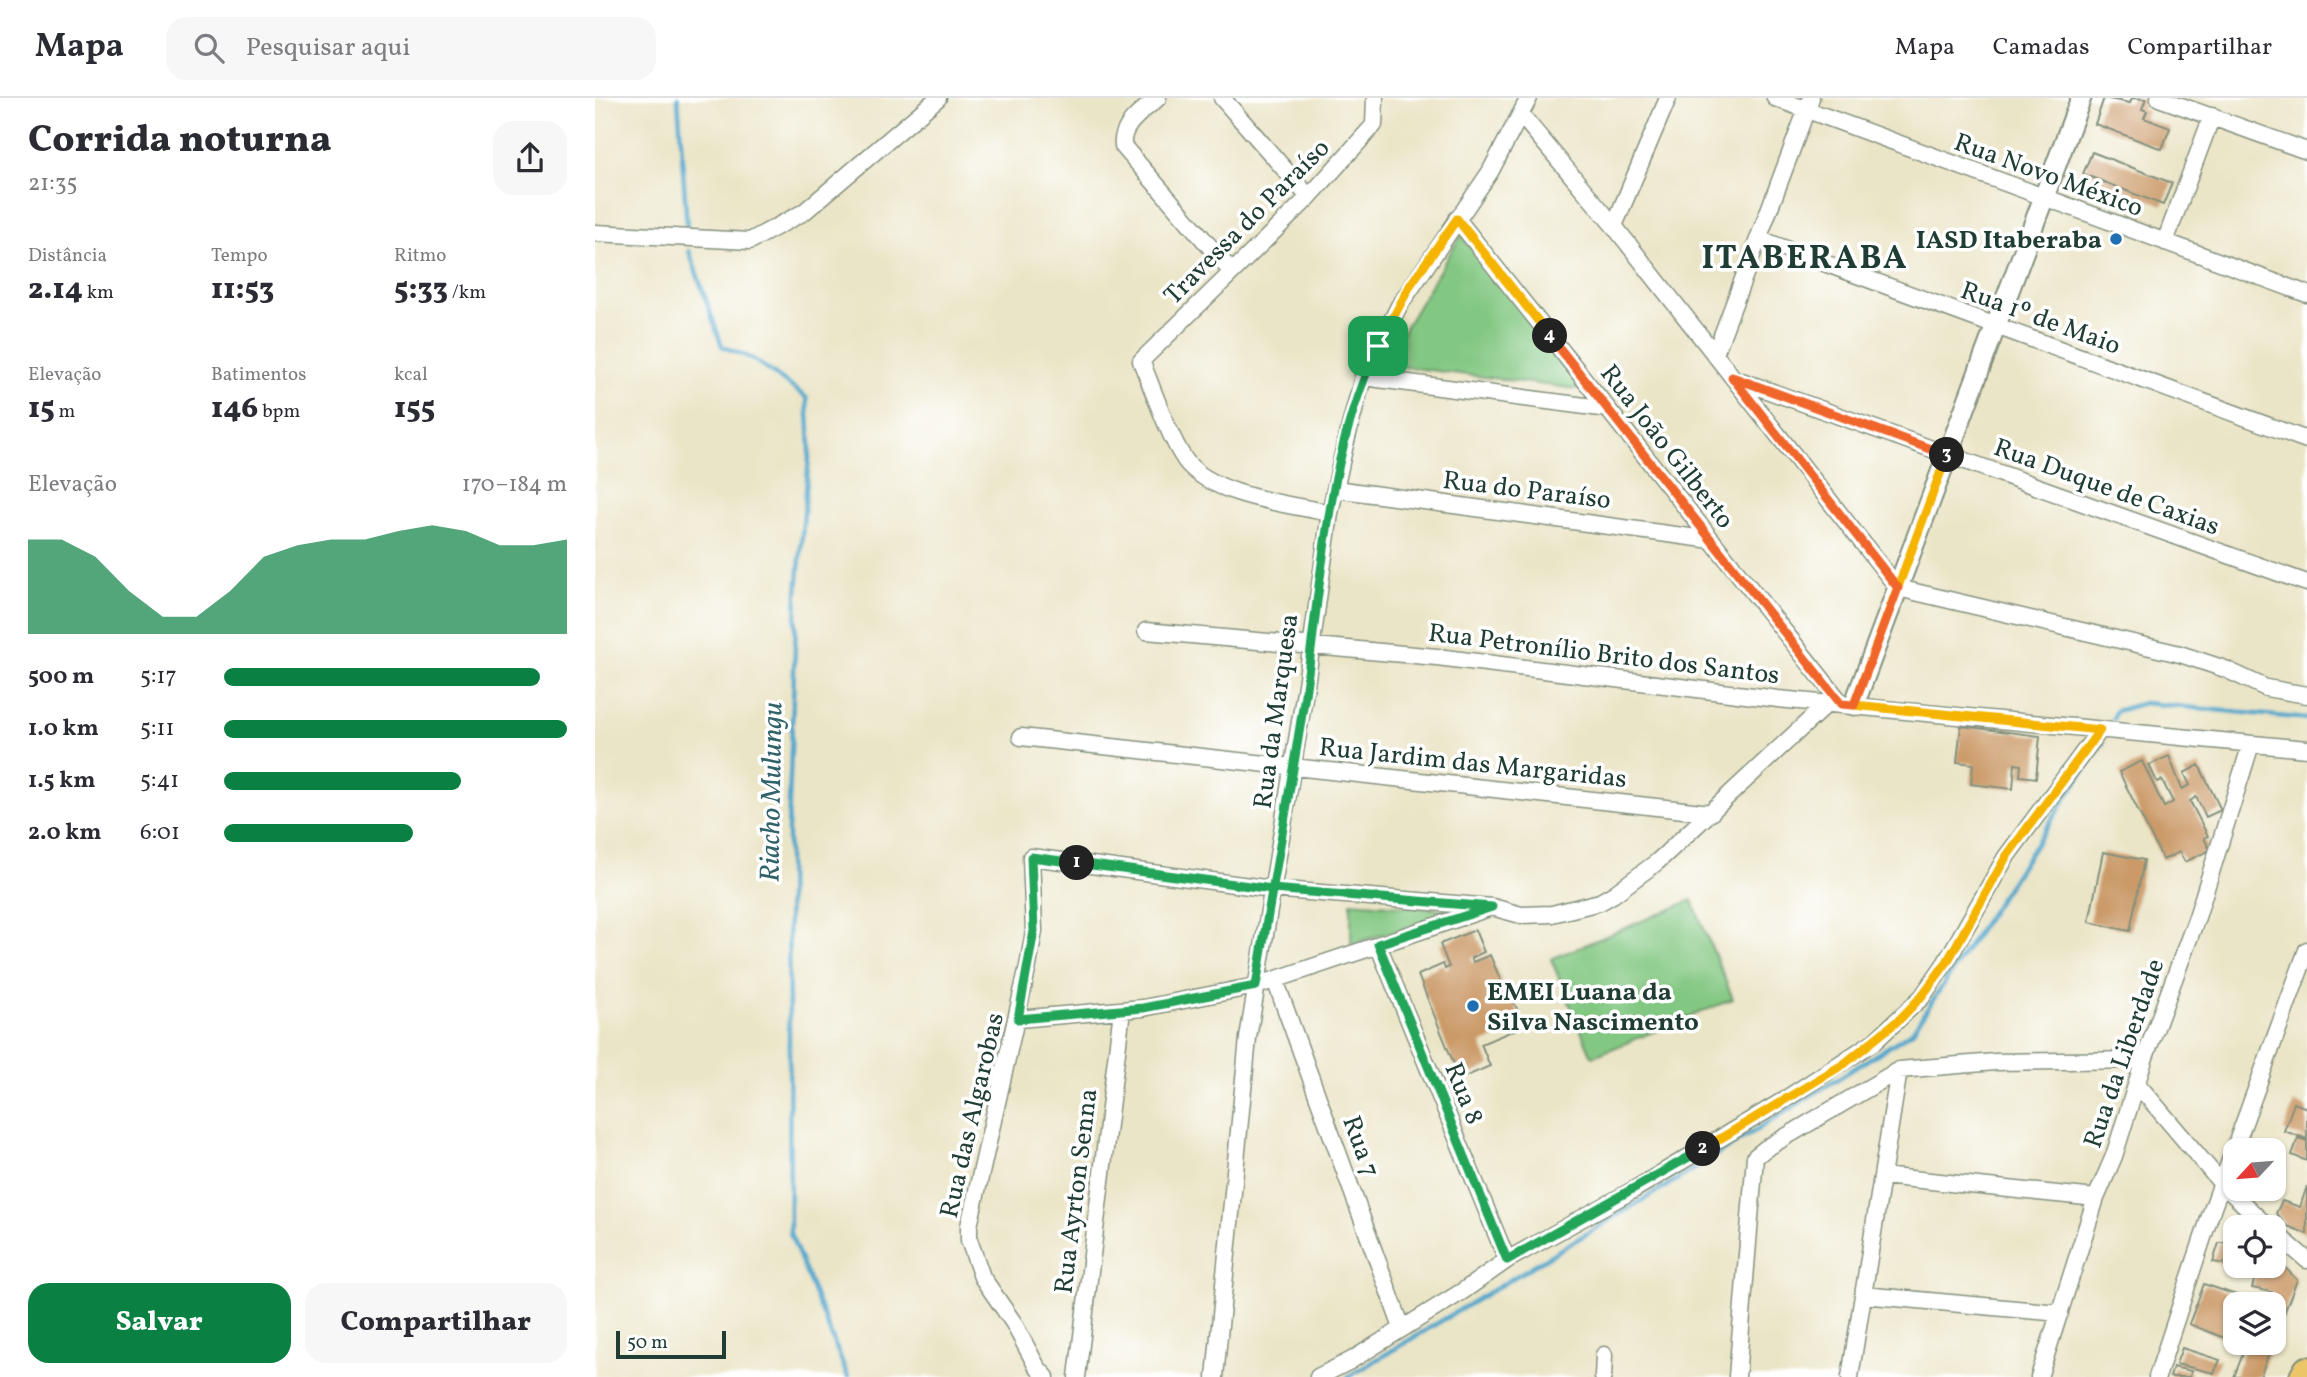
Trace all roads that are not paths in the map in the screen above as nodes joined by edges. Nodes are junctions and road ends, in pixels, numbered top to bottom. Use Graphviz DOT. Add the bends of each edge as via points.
graph roads {
  1 [pos="938,98"];
  2 [pos="1158,98"];
  3 [pos="1222,98"];
  4 [pos="1529,98"];
  5 [pos="1668,98"];
  6 [pos="1775,98"];
  7 [pos="2081,98"];
  8 [pos="2159,98"];
  9 [pos="1375,104"];
  10 [pos="1809,104"];
  11 [pos="1522,116"];
  12 [pos="2212,116"];
  13 [pos="2307,151"];
  14 [pos="1308,197"];
  15 [pos="2045,198"];
  16 [pos="1457,219"];
  17 [pos="1614,226"];
  18 [pos="595,233"];
  19 [pos="1759,239"];
  20 [pos="2165,243"];
  21 [pos="1230,270"];
  22 [pos="2307,295"];
  23 [pos="1995,326"];
  24 [pos="1715,354"];
  25 [pos="1363,377"];
  26 [pos="1732,377"];
  27 [pos="1608,409"];
  28 [pos="2307,440"];
  29 [pos="1948,456"];
  30 [pos="1335,489"];
  31 [pos="1330,513"];
  32 [pos="1712,540"];
  33 [pos="2307,583"];
  34 [pos="1898,588"];
  35 [pos="1146,631"];
  36 [pos="1310,645"];
  37 [pos="2307,695"];
  38 [pos="1841,704"];
  39 [pos="2100,730"];
  40 [pos="1021,737"];
  41 [pos="2251,744"];
  42 [pos="2307,749"];
  43 [pos="1293,767"];
  44 [pos="1711,813"];
  45 [pos="1272,889"];
  46 [pos="1492,907"];
  47 [pos="1378,944"];
  48 [pos="2307,950"];
  49 [pos="1275,981"];
  50 [pos="1256,986"];
  51 [pos="1122,1010"];
  52 [pos="1018,1019"];
  53 [pos="2144,1060"];
  54 [pos="1899,1070"];
  55 [pos="2138,1085"];
  56 [pos="1882,1176"];
  57 [pos="2222,1184"];
  58 [pos="2096,1198"];
  59 [pos="2255,1215"];
  60 [pos="2286,1242"];
  61 [pos="1507,1260"];
  62 [pos="2307,1260"];
  63 [pos="1863,1295"];
  64 [pos="2060,1313"];
  65 [pos="1402,1328"];
  66 [pos="1604,1355"];
  67 [pos="2307,1371"];
  68 [pos="1041,1372"];
  69 [pos="1077,1377"];
  70 [pos="1215,1377"];
  71 [pos="1318,1377"];
  72 [pos="1603,1377"];
  73 [pos="1737,1377"];
  74 [pos="1850,1377"];
  75 [pos="2039,1377"];
  76 [pos="2157,1377"];
  77 [pos="2305,1377"];
  1 -- 18 [label="street" via="804,212 750,241"];
  2 -- 21 [label="street" via="1132,121 1122,138 1123,146"];
  3 -- 14 [label="street"];
  4 -- 11 [label="street, Rua da Marquesa"];
  5 -- 17 [label="street"];
  6 -- 10 [label="street, Rua Novo México"];
  7 -- 15 [label="street"];
  8 -- 12 [label="street"];
  9 -- 14 [label="street, Travessa do Paraíso" via="1374,125"];
  10 -- 15 [label="street, Rua Novo México"];
  10 -- 19 [label="street"];
  11 -- 16 [label="street, Rua da Marquesa"];
  11 -- 17 [label="street"];
  12 -- 13 [label="street"];
  12 -- 20 [label="street"];
  14 -- 21 [label="street, Travessa do Paraíso"];
  15 -- 20 [label="street, Rua Novo México"];
  15 -- 23 [label="street"];
  16 -- 25 [label="street, Rua da Marquesa" via="1411,284"];
  16 -- 27 [label="street, Rua João Gilberto"];
  17 -- 24 [label="street"];
  19 -- 23 [label="street, Rua 1º de Maio"];
  19 -- 24 [label="street"];
  20 -- 22 [label="street, Rua Novo México"];
  21 -- 31 [label="street, Travessa do Paraíso" via="1141,360 1179,450 1202,477 1240,492"];
  23 -- 28 [label="street, Rua 1º de Maio"];
  23 -- 29 [label="street"];
  24 -- 26 [label="street"];
  25 -- 27 [label="street"];
  25 -- 30 [label="street, Rua da Marquesa"];
  26 -- 29 [label="street, Rua Duque de Caxias"];
  26 -- 34 [label="street"];
  27 -- 32 [label="street, Rua João Gilberto"];
  29 -- 33 [label="street, Rua Duque de Caxias"];
  29 -- 34 [label="street"];
  30 -- 31 [label="street, Rua da Marquesa"];
  30 -- 32 [label="street, Rua do Paraíso"];
  31 -- 36 [label="street, Rua da Marquesa"];
  32 -- 38 [label="street, Rua João Gilberto"];
  34 -- 37 [label="street" via="2180,654 2266,688"];
  34 -- 38 [label="street"];
  35 -- 36 [label="street, Rua Petronílio Brito dos Santos"];
  36 -- 38 [label="street, Rua Petronílio Brito dos Santos"];
  36 -- 43 [label="street, Rua da Marquesa"];
  38 -- 39 [label="street, Rua Petronílio Brito dos Santos"];
  38 -- 44 [label="street"];
  39 -- 41 [label="street, Rua Petronílio Brito dos Santos"];
  39 -- 61 [label="street" via="2006,857 1947,962 1900,1019 1834,1070"];
  40 -- 43 [label="street, Rua Jardim das Margaridas"];
  41 -- 42 [label="street, Rua Petronílio Brito dos Santos"];
  41 -- 53 [label="street, Rua da Liberdade" via="2197,917"];
  43 -- 44 [label="street, Rua Jardim das Margaridas"];
  43 -- 45 [label="street, Rua da Marquesa"];
  44 -- 46 [label="street" via="1657,862 1600,902 1552,914 1521,915"];
  45 -- 46 [label="street"];
  45 -- 50 [label="street, Rua da Marquesa"];
  45 -- 52 [label="street, Rua das Algarobas" via="1031,857 1034,931"];
  46 -- 47 [label="street"];
  47 -- 49 [label="street"];
  47 -- 61 [label="street, Rua 8"];
  48 -- 57 [label="street"];
  49 -- 50 [label="street"];
  49 -- 65 [label="street, Rua 7"];
  50 -- 51 [label="street"];
  50 -- 70 [label="street, Rua da Marquesa"];
  51 -- 52 [label="street"];
  51 -- 69 [label="street, Rua Ayrton Senna"];
  52 -- 68 [label="street, Rua das Algarobas" via="969,1240 982,1277"];
  53 -- 54 [label="street" via="1995,1062"];
  53 -- 55 [label="street, Rua da Liberdade"];
  54 -- 56 [label="street"];
  54 -- 73 [label="street" via="1755,1157"];
  55 -- 57 [label="street"];
  55 -- 58 [label="street, Rua da Liberdade"];
  56 -- 58 [label="street"];
  56 -- 63 [label="street"];
  57 -- 59 [label="street"];
  57 -- 76 [label="street"];
  58 -- 64 [label="street, Rua da Liberdade"];
  60 -- 62 [label="street"];
  61 -- 65 [label="street"];
  63 -- 64 [label="street"];
  63 -- 74 [label="street"];
  64 -- 75 [label="street, Rua da Liberdade"];
  65 -- 71 [label="street"];
  66 -- 72 [label="street"];
  67 -- 77 [label="highway"];
}
